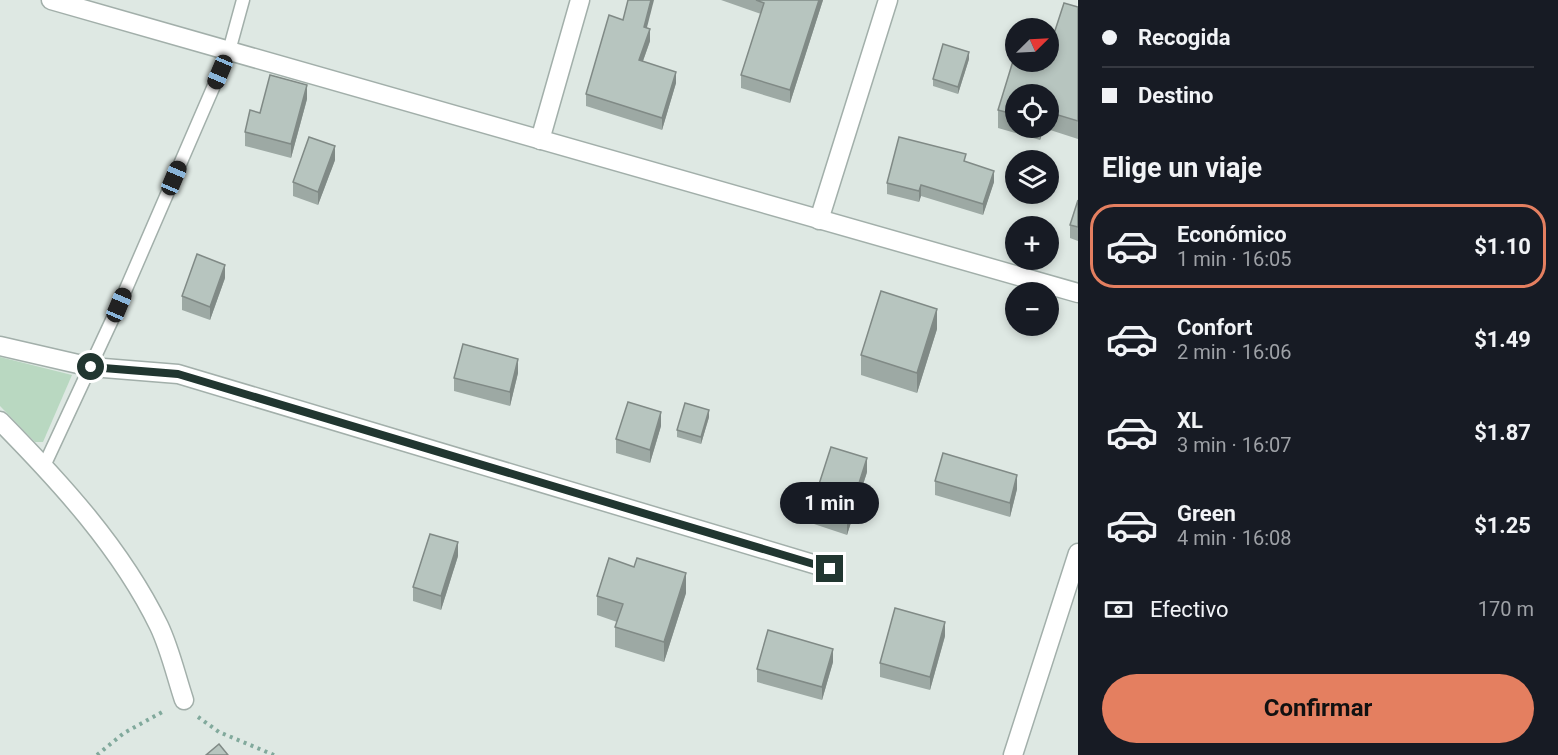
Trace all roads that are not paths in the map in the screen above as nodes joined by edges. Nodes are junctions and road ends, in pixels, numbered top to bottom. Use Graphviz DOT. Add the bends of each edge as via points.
graph roads {
  1 [pos="51,0"];
  2 [pos="243,0"];
  3 [pos="580,0"];
  4 [pos="888,0"];
  5 [pos="229,51"];
  6 [pos="540,140"];
  7 [pos="819,220"];
  8 [pos="1078,293"];
  9 [pos="0,346"];
  10 [pos="91,367"];
  11 [pos="0,421"];
  12 [pos="45,466"];
  13 [pos="1078,553"];
  14 [pos="830,569"];
  15 [pos="184,700"];
  16 [pos="1013,755"];
  1 -- 5 [label="street"];
  2 -- 5 [label="lane"];
  3 -- 6 [label="street"];
  4 -- 7 [label="street"];
  5 -- 6 [label="street"];
  5 -- 10 [label="lane"];
  6 -- 7 [label="street"];
  7 -- 8 [label="street"];
  9 -- 10 [label="street"];
  10 -- 12 [label="lane"];
  10 -- 14 [label="street" via="178,374"];
  11 -- 12 [label="street"];
  12 -- 15 [label="street" via="116,554 160,627"];
  13 -- 16 [label="street"];
}
